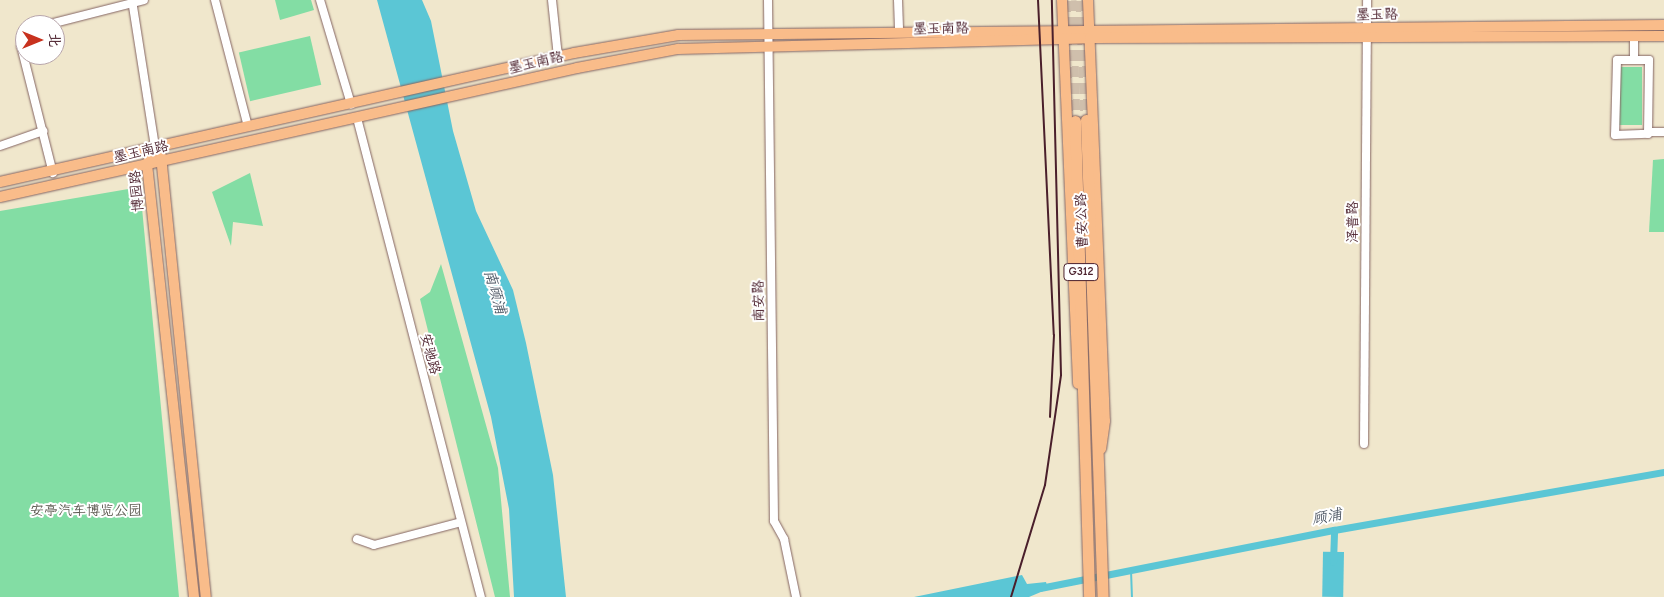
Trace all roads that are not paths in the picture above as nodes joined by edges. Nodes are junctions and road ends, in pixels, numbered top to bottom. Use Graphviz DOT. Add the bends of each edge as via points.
graph roads {
  1 [pos="144,0"];
  2 [pos="215,0"];
  3 [pos="320,0"];
  4 [pos="552,0"];
  5 [pos="768,0"];
  6 [pos="898,0"];
  7 [pos="1062,0"];
  8 [pos="1088,0"];
  9 [pos="1367,0"];
  10 [pos="132,2"];
  11 [pos="65,20"];
  12 [pos="1664,24"];
  13 [pos="1063,28"];
  14 [pos="899,31"];
  15 [pos="769,32"];
  16 [pos="1090,33"];
  17 [pos="1367,34"];
  18 [pos="1634,36"];
  19 [pos="1664,36"];
  20 [pos="1063,40"];
  21 [pos="769,46"];
  22 [pos="558,57"];
  23 [pos="1634,60"];
  24 [pos="25,65"];
  25 [pos="351,104"];
  26 [pos="357,118"];
  27 [pos="248,127"];
  28 [pos="43,131"];
  29 [pos="1648,132"];
  30 [pos="1664,132"];
  31 [pos="0,146"];
  32 [pos="155,147"];
  33 [pos="165,161"];
  34 [pos="147,164"];
  35 [pos="53,173"];
  36 [pos="0,182"];
  37 [pos="0,198"];
  38 [pos="1364,444"];
  39 [pos="1087,462"];
  40 [pos="1100,462"];
  41 [pos="461,522"];
  42 [pos="357,539"];
  43 [pos="1089,596"];
  44 [pos="194,597"];
  45 [pos="206,597"];
  46 [pos="480,597"];
  47 [pos="796,597"];
  48 [pos="1103,597"];
  1 -- 10 [label="street"];
  2 -- 27 [label="street"];
  3 -- 25 [label="street"];
  4 -- 22 [label="street"];
  5 -- 15 [label="street, 南安路"];
  6 -- 14 [label="street"];
  7 -- 13 [label="main road"];
  8 -- 16 [label="main road, 曹安公路"];
  9 -- 17 [label="street, 泽普路"];
  10 -- 11 [label="street"];
  10 -- 32 [label="street"];
  12 -- 17 [label="main road, 墨玉路"];
  13 -- 14 [label="main road, 墨玉南路"];
  13 -- 16 [label="main road, 墨玉南路"];
  13 -- 20 [label="main road, 曹安公路"];
  14 -- 15 [label="main road, 墨玉南路"];
  15 -- 21 [label="street, 南安路"];
  15 -- 22 [label="main road, 墨玉南路" via="678,35"];
  16 -- 17 [label="main road, 墨玉路"];
  16 -- 20 [label="main road, 墨玉南路"];
  16 -- 40 [label="main road, 曹安公路" via="1105,421"];
  17 -- 18 [label="main road, 墨玉路"];
  17 -- 38 [label="street, 泽普路"];
  18 -- 19 [label="main road, 墨玉路"];
  18 -- 23 [label="street"];
  20 -- 21 [label="main road, 墨玉南路"];
  20 -- 39 [label="main road, 曹安公路" via="1072,316"];
  21 -- 26 [label="main road, 墨玉南路" via="678,50"];
  21 -- 47 [label="street, 南安路" via="774,521 784,540"];
  22 -- 25 [label="main road, 墨玉南路"];
  23 -- 29 [label="street" via="1649,60"];
  23 -- 29 [label="street" via="1617,60 1616,135"];
  24 -- 28 [label="street"];
  25 -- 27 [label="main road, 墨玉南路"];
  26 -- 33 [label="main road, 墨玉南路"];
  26 -- 41 [label="street, 安驰路"];
  27 -- 32 [label="main road, 墨玉南路"];
  28 -- 31 [label="street"];
  28 -- 35 [label="street"];
  29 -- 30 [label="street"];
  32 -- 33 [label="main road"];
  32 -- 34 [label="main road, 博园路"];
  32 -- 35 [label="main road, 墨玉南路"];
  33 -- 34 [label="main road, 墨玉南路"];
  33 -- 45 [label="main road"];
  34 -- 37 [label="main road, 墨玉南路"];
  34 -- 44 [label="main road, 博园路"];
  35 -- 36 [label="main road, 墨玉南路"];
  39 -- 40 [label="highway, 曹安公路 / G312" via="1081,120"];
  39 -- 43 [label="highway, 曹安公路 / G312"];
  40 -- 48 [label="highway, 曹安公路 / G312"];
  41 -- 42 [label="street" via="374,546"];
  41 -- 46 [label="street, 安驰路"];
}
